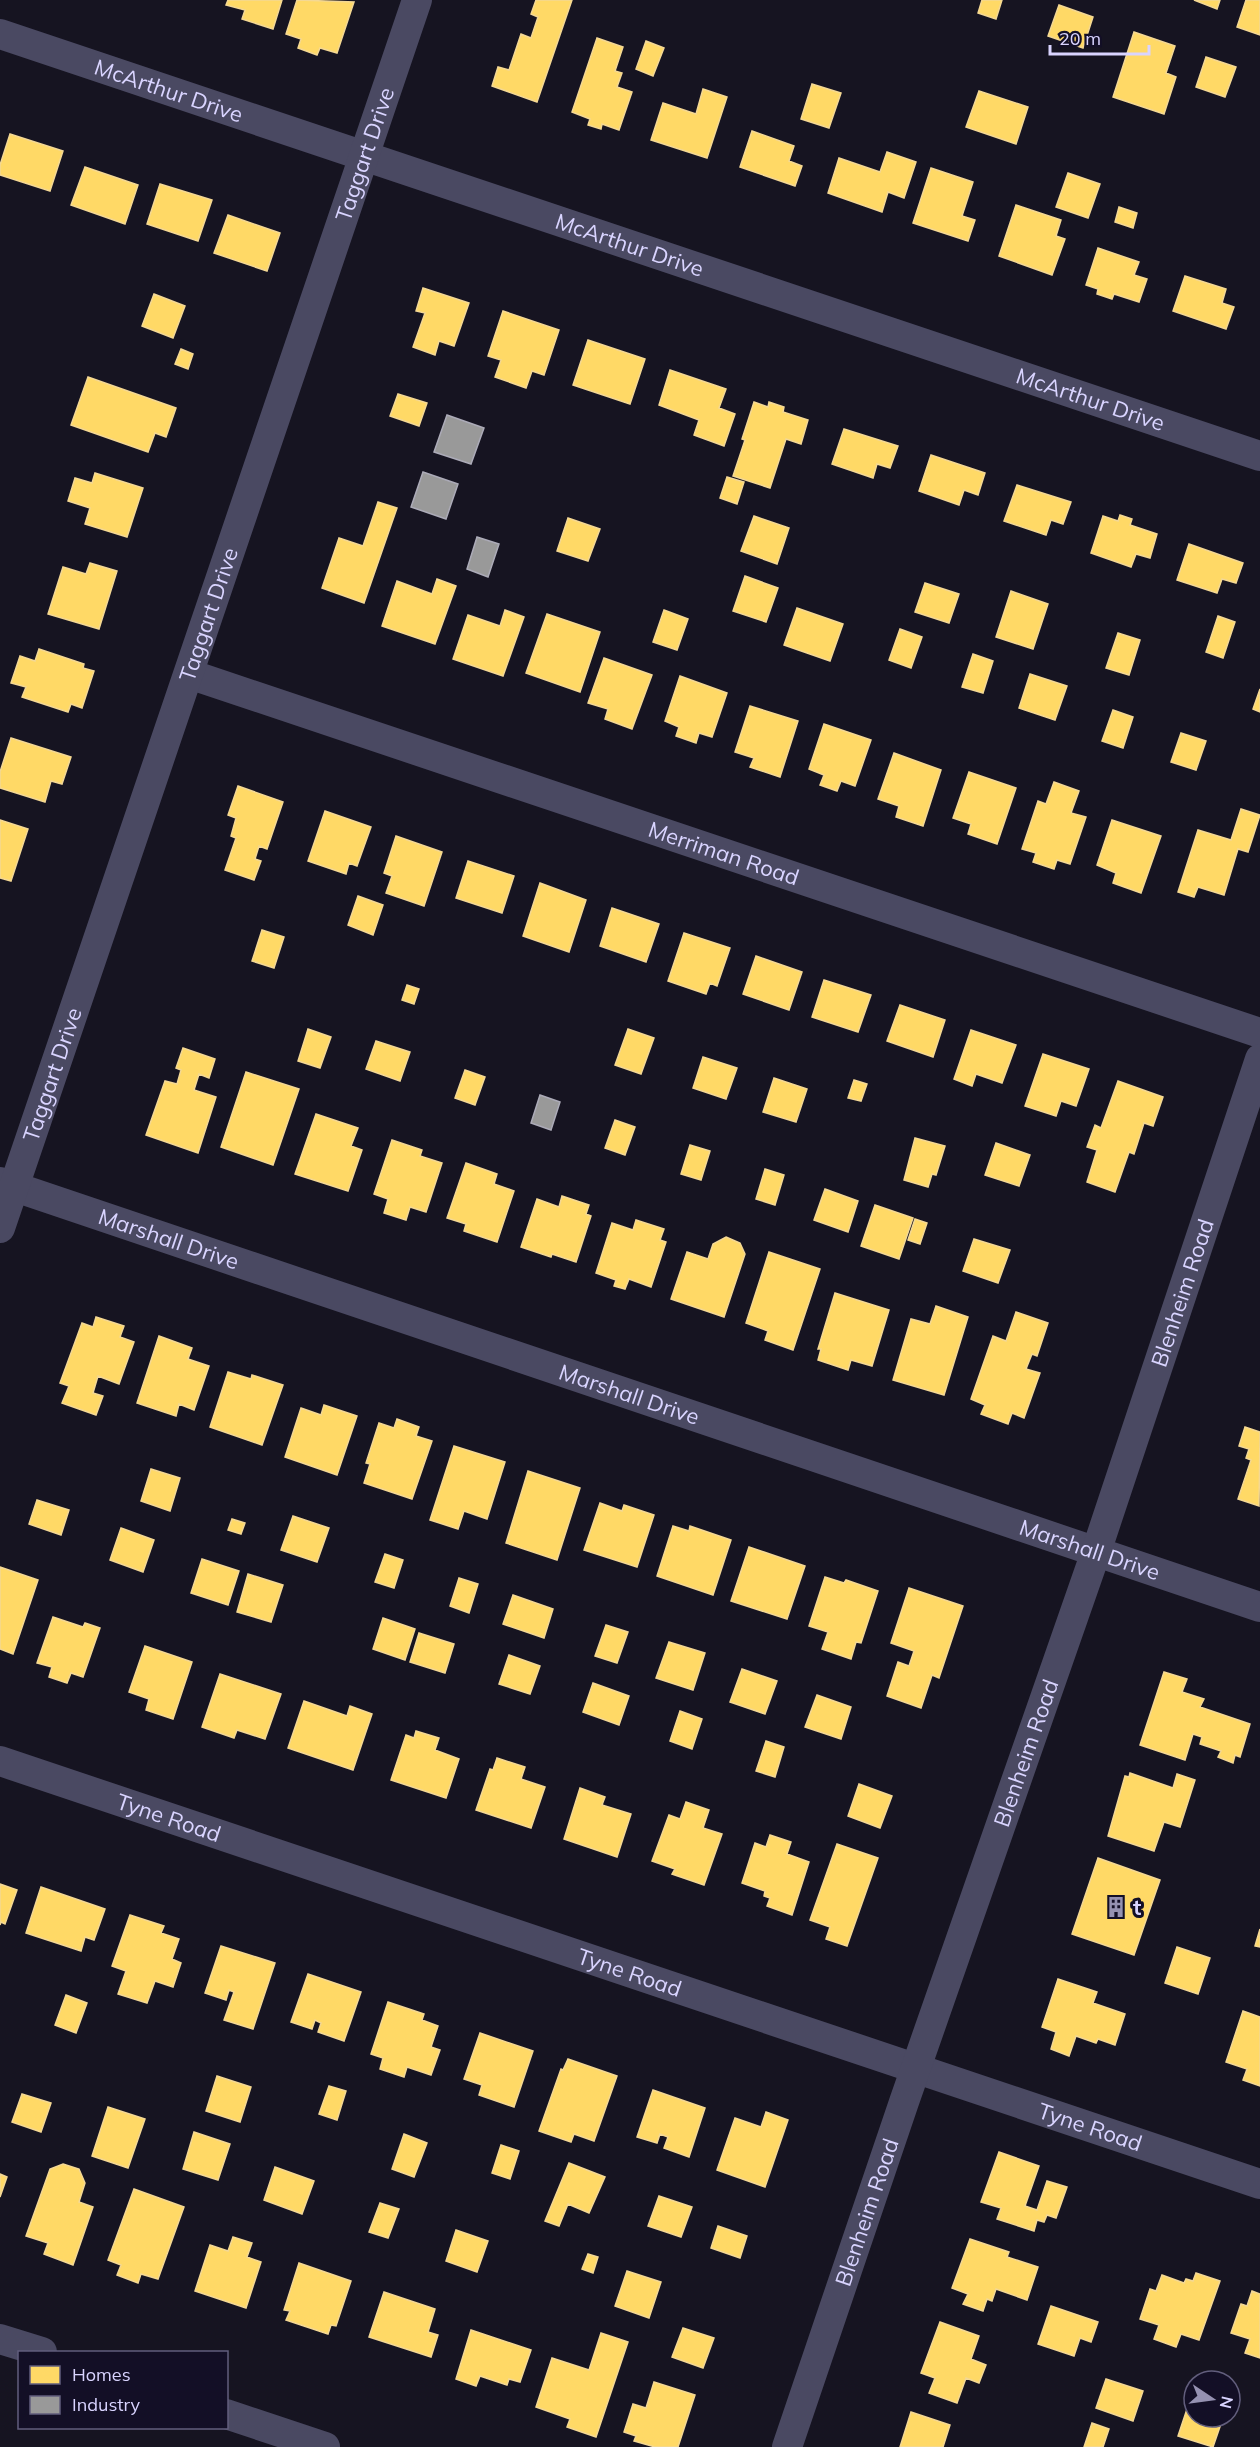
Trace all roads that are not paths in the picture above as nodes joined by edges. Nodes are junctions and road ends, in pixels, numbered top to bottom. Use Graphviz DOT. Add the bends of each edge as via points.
graph roads {
  1 [pos="417,0"];
  2 [pos="0,34"];
  3 [pos="364,157"];
  4 [pos="1260,456"];
  5 [pos="189,674"];
  6 [pos="1260,1033"];
  7 [pos="1260,1059"];
  8 [pos="7,1184"];
  9 [pos="0,1228"];
  10 [pos="1096,1552"];
  11 [pos="1260,1607"];
  12 [pos="0,1761"];
  13 [pos="916,2068"];
  14 [pos="1260,2184"];
  15 [pos="0,2339"];
  16 [pos="39,2351"];
  17 [pos="228,2415"];
  18 [pos="325,2447"];
  19 [pos="787,2447"];
  1 -- 3 [label="street, Taggart Drive"];
  2 -- 3 [label="street, McArthur Drive"];
  3 -- 4 [label="street, McArthur Drive"];
  3 -- 5 [label="street, Taggart Drive"];
  5 -- 6 [label="street, Merriman Road"];
  5 -- 8 [label="street, Taggart Drive"];
  7 -- 10 [label="street, Blenheim Road"];
  8 -- 9 [label="street, Taggart Drive"];
  8 -- 10 [label="street, Marshall Drive"];
  10 -- 11 [label="street, Marshall Drive"];
  10 -- 13 [label="street, Blenheim Road"];
  12 -- 13 [label="street, Tyne Road"];
  13 -- 14 [label="street, Tyne Road"];
  13 -- 19 [label="street, Blenheim Road"];
  15 -- 16 [label="street"];
  17 -- 18 [label="street"];
}
